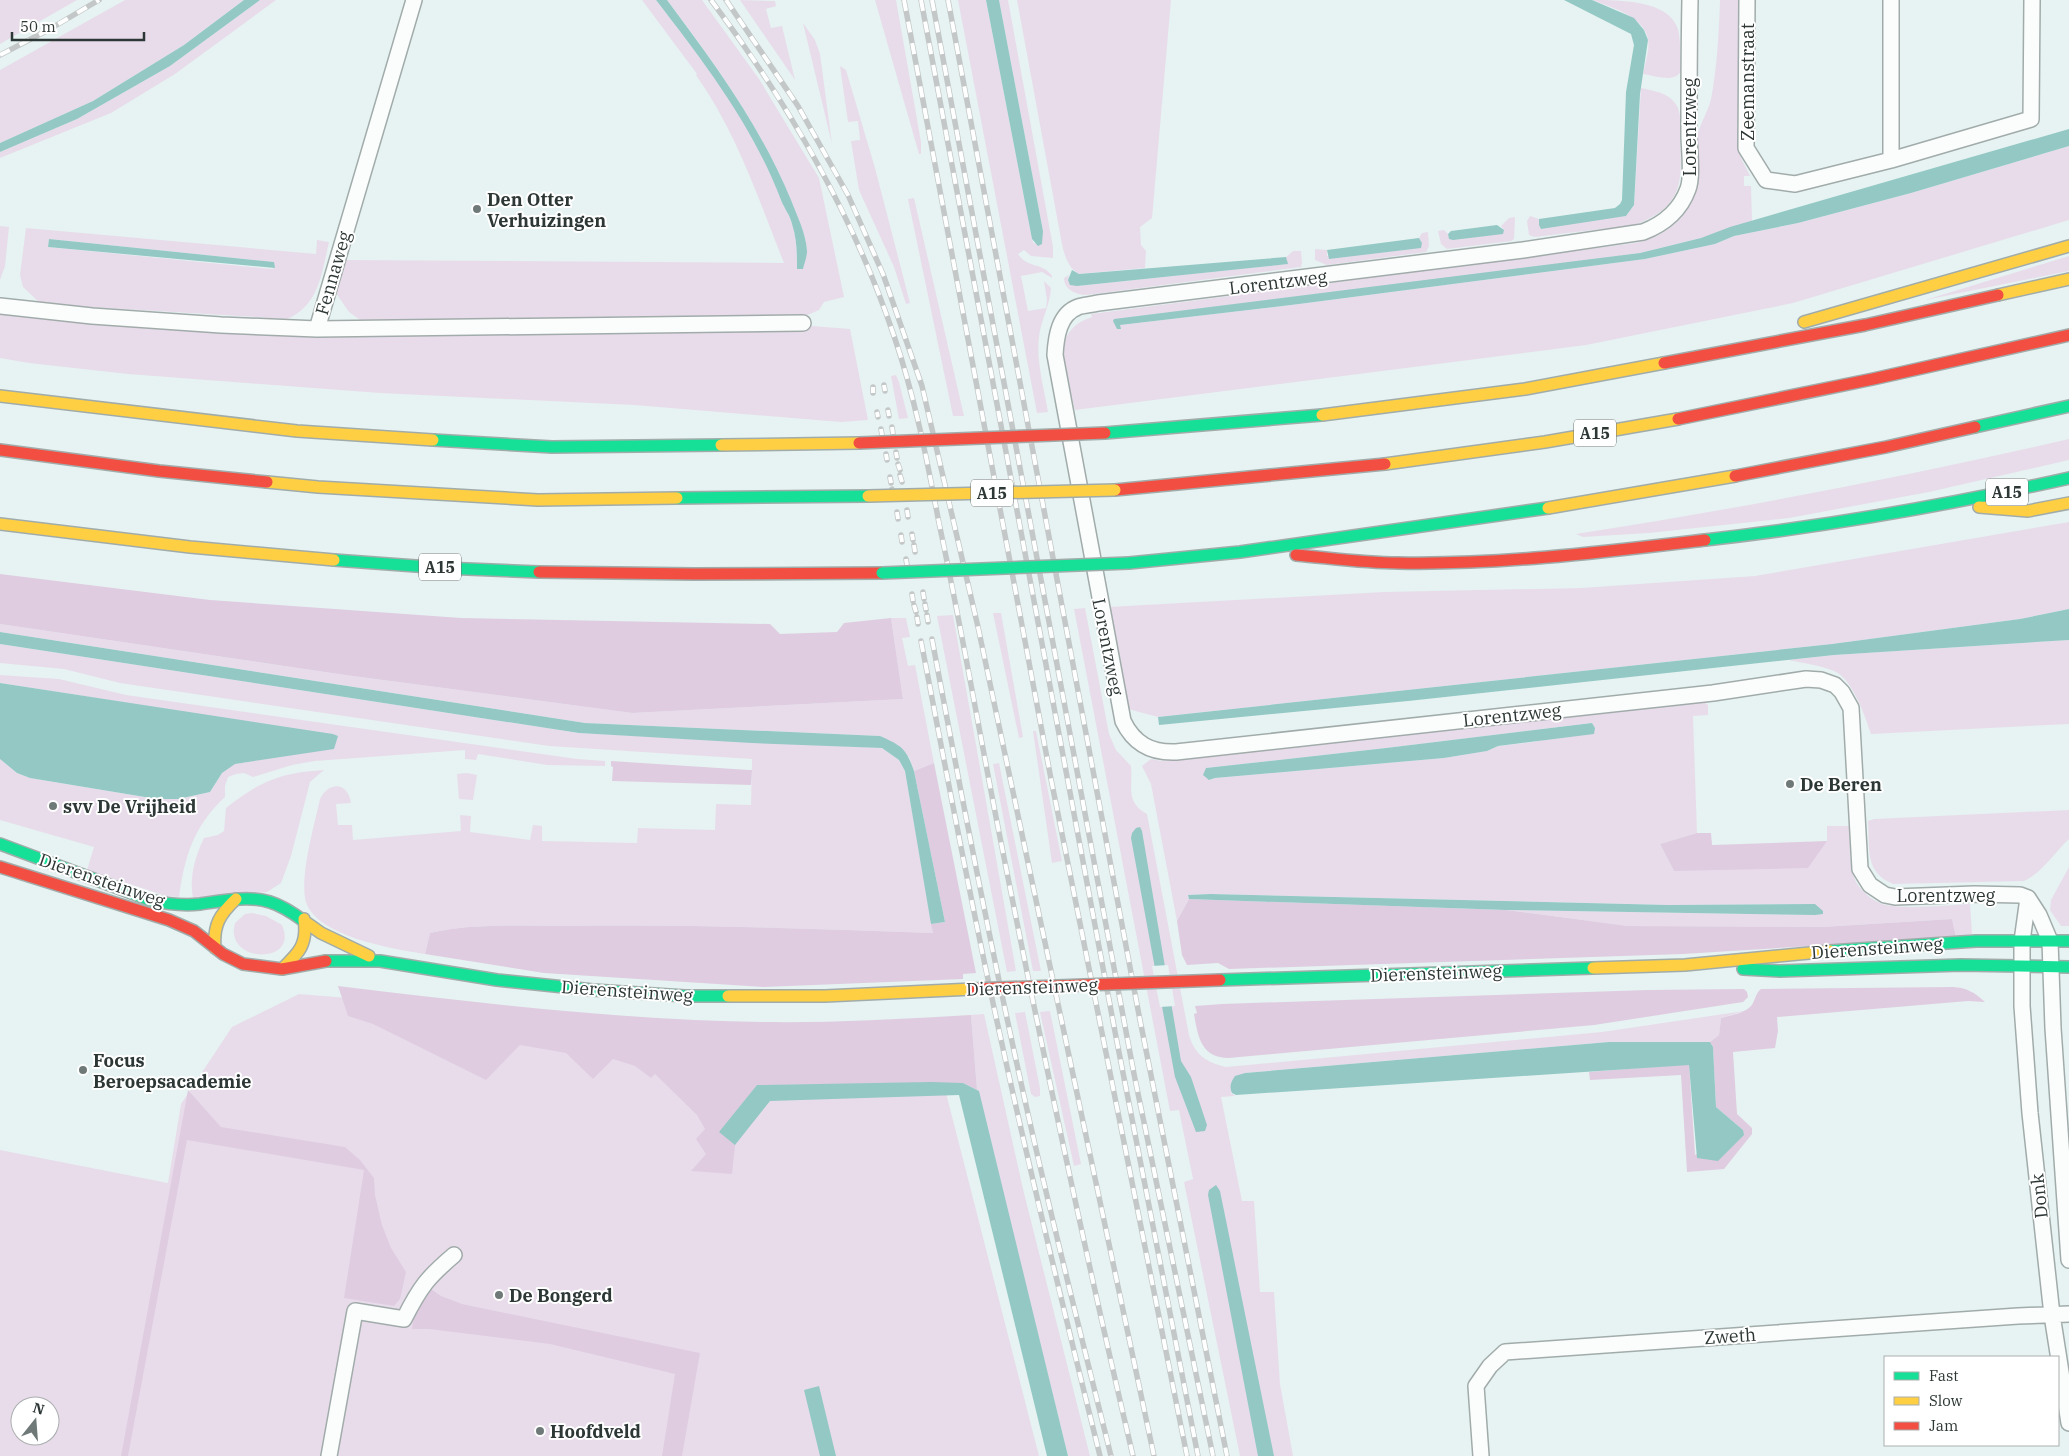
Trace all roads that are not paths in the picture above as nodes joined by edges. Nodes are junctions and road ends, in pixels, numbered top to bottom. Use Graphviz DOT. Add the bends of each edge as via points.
graph roads {
  1 [pos="414,0"];
  2 [pos="1690,0"];
  3 [pos="1747,0"];
  4 [pos="1891,0"];
  5 [pos="2032,0"];
  6 [pos="1891,160"];
  7 [pos="2069,246"];
  8 [pos="2069,279"];
  9 [pos="0,306"];
  10 [pos="803,323"];
  11 [pos="316,329"];
  12 [pos="2069,335"];
  13 [pos="1674,362"];
  14 [pos="0,396"];
  15 [pos="2069,406"];
  16 [pos="0,450"];
  17 [pos="2069,478"];
  18 [pos="2069,503"];
  19 [pos="1945,505"];
  20 [pos="0,524"];
  21 [pos="1240,552"];
  22 [pos="0,844"];
  23 [pos="0,868"];
  24 [pos="2028,898"];
  25 [pos="236,899"];
  26 [pos="304,919"];
  27 [pos="2050,941"];
  28 [pos="2069,941"];
  29 [pos="2022,942"];
  30 [pos="215,948"];
  31 [pos="380,961"];
  32 [pos="1685,965"];
  33 [pos="2022,967"];
  34 [pos="2051,967"];
  35 [pos="2069,967"];
  36 [pos="282,969"];
  37 [pos="454,1255"];
  38 [pos="2069,1260"];
  39 [pos="2069,1314"];
  40 [pos="2052,1315"];
  41 [pos="2058,1356"];
  42 [pos="2059,1359"];
  43 [pos="2069,1423"];
  44 [pos="329,1456"];
  45 [pos="1482,1456"];
  1 -- 11 [label="street, Fennaweg"];
  2 -- 24 [label="street, Lorentzweg" via="1690,186 1676,211 1650,230 1523,250 1077,307 1068,314 1059,326 1055,355 1123,722 1140,744 1156,751 1176,752 1714,693 1806,679 1821,680 1842,692 1851,708 1860,869 1870,885 1895,897 1974,894"];
  3 -- 6 [label="street, Zeemanstraat" via="1746,148 1766,180 1795,184"];
  4 -- 6 [label="street"];
  5 -- 6 [label="street, Zeemanstraat" via="2031,119"];
  7 -- 13 [label="main road" via="1859,305"];
  8 -- 13 [label="main road" via="1865,325"];
  9 -- 11 [label="street, Fennaweg" via="221,326"];
  10 -- 11 [label="street"];
  12 -- 16 [label="main road, A15, bridge" via="1713,413 1544,442 1267,477 1115,490 528,499 318,487"];
  13 -- 14 [label="main road, bridge" via="1525,389 1348,413 1105,433 859,443 552,447 296,431"];
  15 -- 21 [label="main road, A15" via="1886,447 1699,483"];
  17 -- 19 [label="main road, A15"];
  18 -- 19 [label="main road, A15" via="2028,511"];
  19 -- 21 [label="main road, A15" via="1721,538 1560,556 1412,563"];
  20 -- 21 [label="main road, A15, bridge" via="158,544 381,564 631,574 882,573 1129,563"];
  22 -- 25 [label="main road, Dierensteinweg" via="150,900 199,904"];
  23 -- 30 [label="main road, Dierensteinweg" via="169,920 194,931"];
  24 -- 27 [label="street"];
  24 -- 29 [label="street"];
  25 -- 26 [label="main road" via="268,901"];
  25 -- 30 [label="main road" via="217,919 212,934"];
  26 -- 31 [label="main road, Dierensteinweg" via="320,933"];
  26 -- 36 [label="main road" via="307,931 304,943"];
  27 -- 28 [label="main road, Dierensteinweg"];
  27 -- 29 [label="main road, Dierensteinweg"];
  27 -- 34 [label="street, Donk"];
  29 -- 32 [label="main road, Dierensteinweg" via="1976,941 1810,952"];
  29 -- 33 [label="street, Donk"];
  30 -- 36 [label="main road" via="242,964"];
  31 -- 32 [label="main road, Dierensteinweg, bridge" via="497,980 685,996 825,996"];
  31 -- 36 [label="main road, Dierensteinweg" via="332,960"];
  32 -- 33 [label="main road, Dierensteinweg" via="1780,972 1960,965"];
  33 -- 34 [label="main road, Dierensteinweg"];
  33 -- 40 [label="street, Donk" via="2030,1114"];
  34 -- 35 [label="main road, Dierensteinweg"];
  34 -- 38 [label="street, Donk"];
  37 -- 44 [label="street" via="430,1275 404,1318 355,1311"];
  39 -- 40 [label="street, Zweth"];
  40 -- 41 [label="street, Donk"];
  40 -- 45 [label="street, Zweth" via="1505,1352 1476,1386"];
  42 -- 43 [label="street, Donk"];
}
